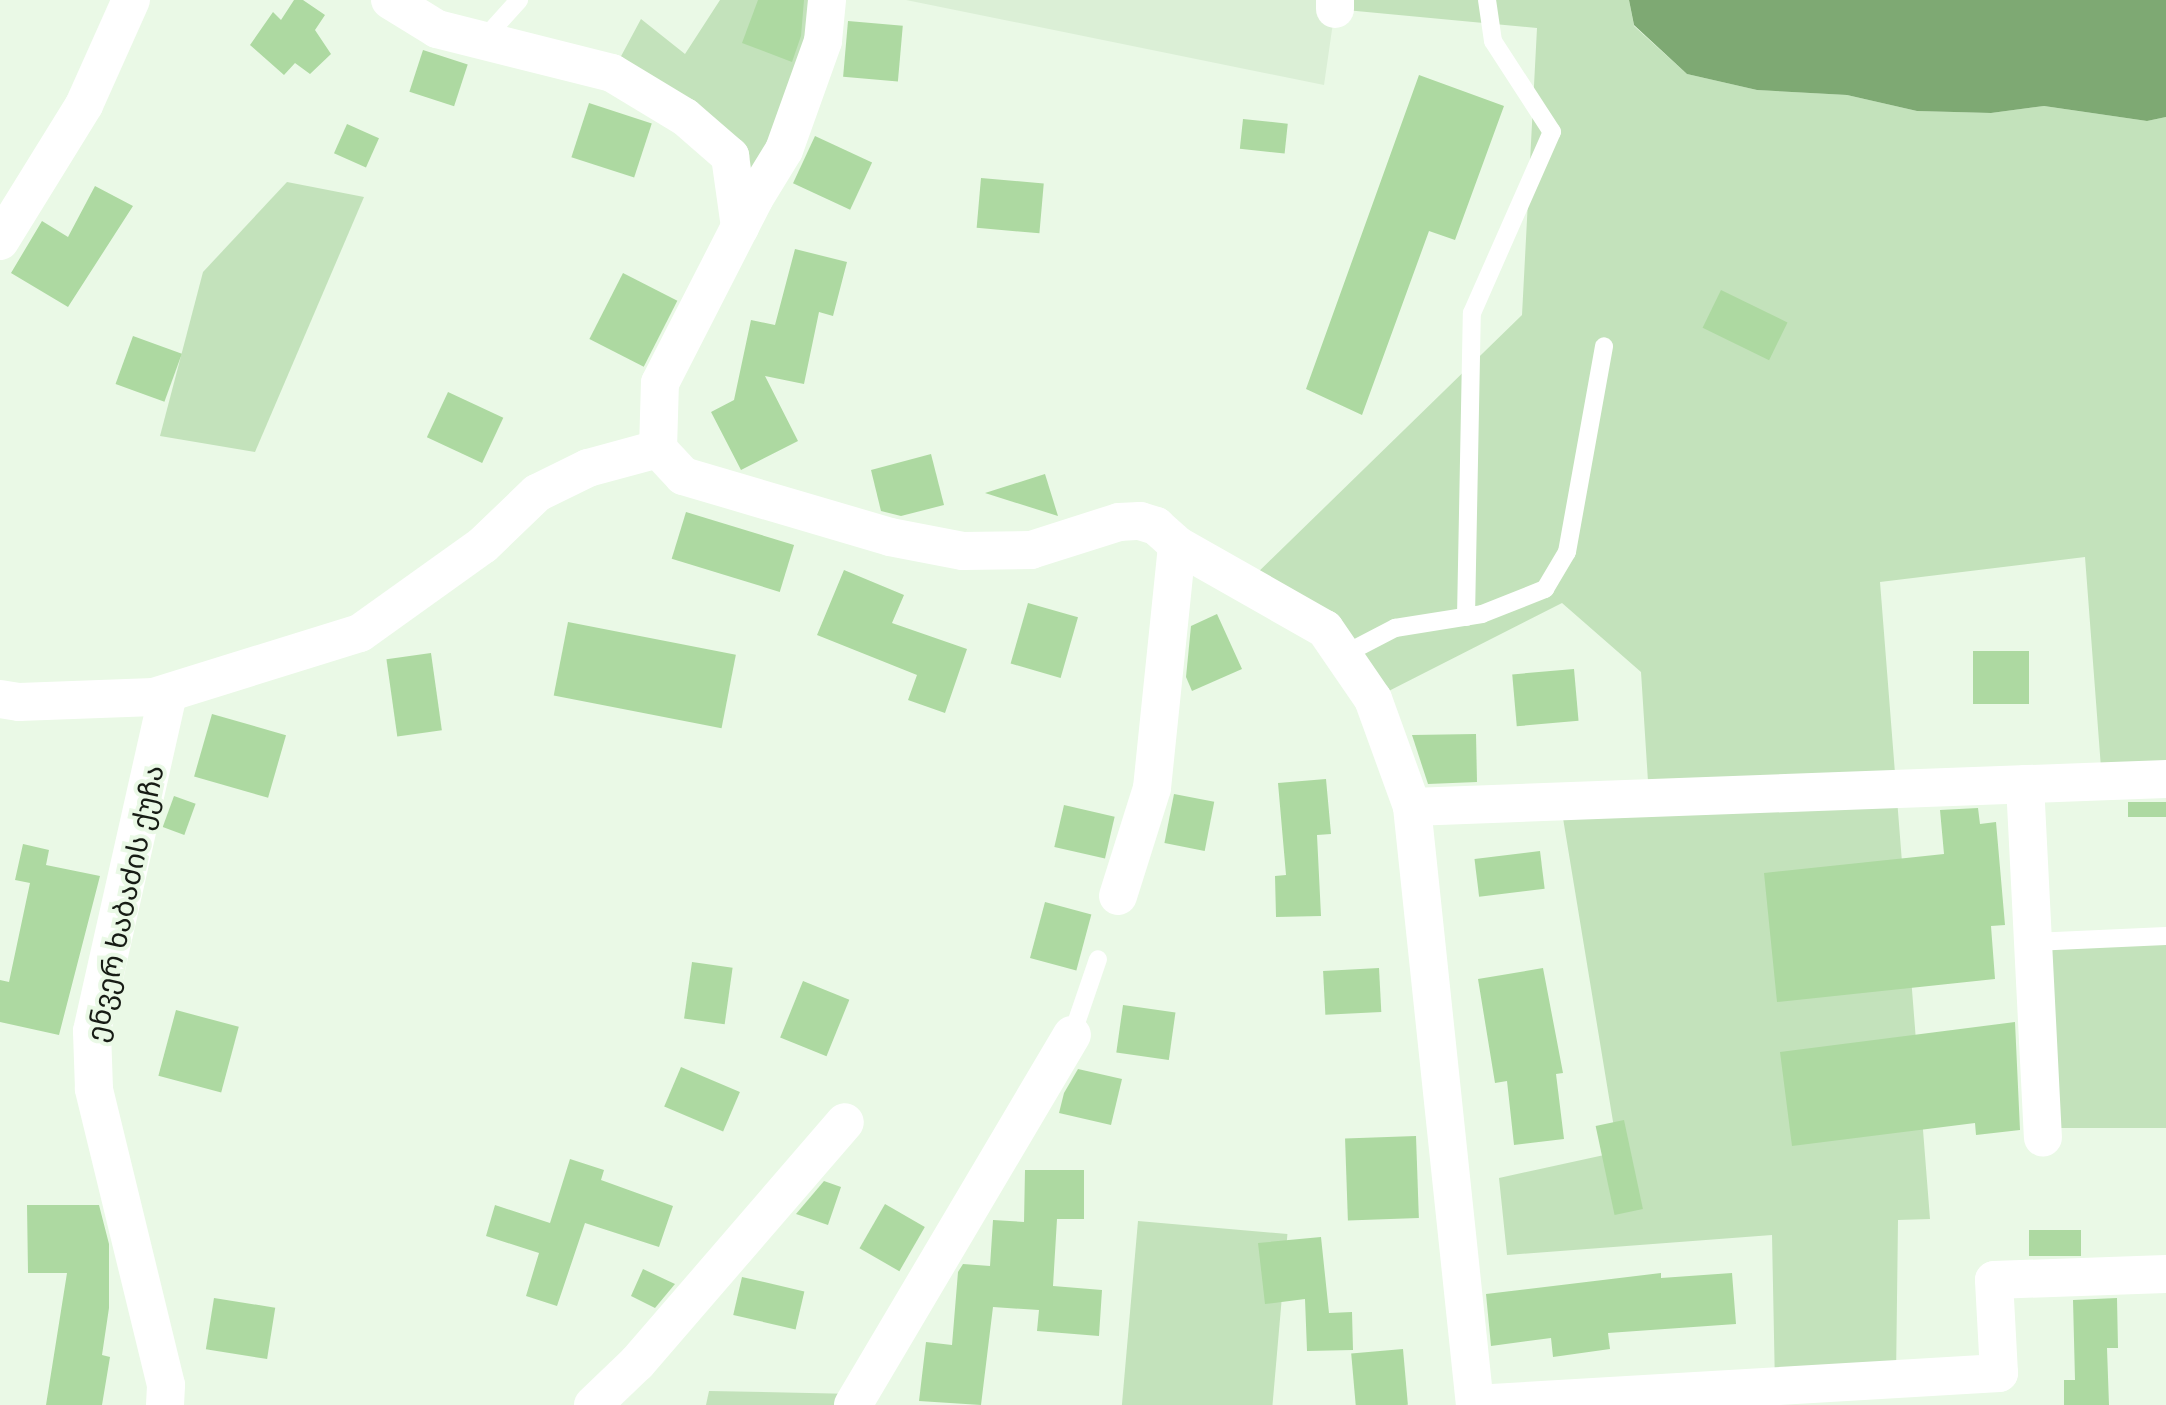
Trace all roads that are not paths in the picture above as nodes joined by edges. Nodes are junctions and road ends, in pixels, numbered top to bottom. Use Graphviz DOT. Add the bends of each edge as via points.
graph roads {
  1 [pos="131,0"];
  2 [pos="390,0"];
  3 [pos="518,0"];
  4 [pos="826,0"];
  5 [pos="1488,0"];
  6 [pos="482,41"];
  7 [pos="740,227"];
  8 [pos="0,240"];
  9 [pos="1604,346"];
  10 [pos="658,449"];
  11 [pos="1178,545"];
  12 [pos="1466,616"];
  13 [pos="1343,655"];
  14 [pos="168,693"];
  15 [pos="0,698"];
  16 [pos="2166,779"];
  17 [pos="2025,784"];
  18 [pos="1412,807"];
  19 [pos="1118,896"];
  20 [pos="2166,936"];
  21 [pos="2032,942"];
  22 [pos="1098,960"];
  23 [pos="1072,1034"];
  24 [pos="846,1122"];
  25 [pos="2043,1138"];
  26 [pos="2166,1274"];
  27 [pos="2000,1389"];
  28 [pos="166,1405"];
  29 [pos="592,1405"];
  30 [pos="853,1405"];
  31 [pos="1475,1405"];
  1 -- 8 [label="street" via="84,104"];
  2 -- 6 [label="street" via="437,29"];
  3 -- 6 [label="lane"];
  4 -- 7 [label="street" via="823,41 784,150"];
  5 -- 12 [label="lane" via="1493,41 1552,132 1472,313"];
  6 -- 7 [label="street" via="612,73 685,117 730,156"];
  7 -- 10 [label="street" via="660,384"];
  9 -- 12 [label="lane" via="1567,552 1544,589"];
  10 -- 11 [label="street" via="682,476 963,551 1031,550 1140,521"];
  10 -- 14 [label="street" via="588,468 536,494 483,545 360,633"];
  11 -- 13 [label="street" via="1325,630"];
  11 -- 19 [label="street" via="1152,788"];
  12 -- 13 [label="lane" via="1395,628"];
  13 -- 18 [label="street" via="1372,699"];
  14 -- 15 [label="street"];
  14 -- 28 [label="street, ენვერ ხაბაძის ქუჩა" via="92,1031 94,1089"];
  16 -- 17 [label="street"];
  17 -- 18 [label="street"];
  17 -- 21 [label="street"];
  18 -- 31 [label="street"];
  20 -- 21 [label="lane"];
  21 -- 25 [label="street"];
  22 -- 23 [label="lane"];
  23 -- 30 [label="street"];
  24 -- 29 [label="street" via="637,1363"];
  26 -- 27 [label="street" via="1994,1280"];
  27 -- 31 [label="street"];
}
